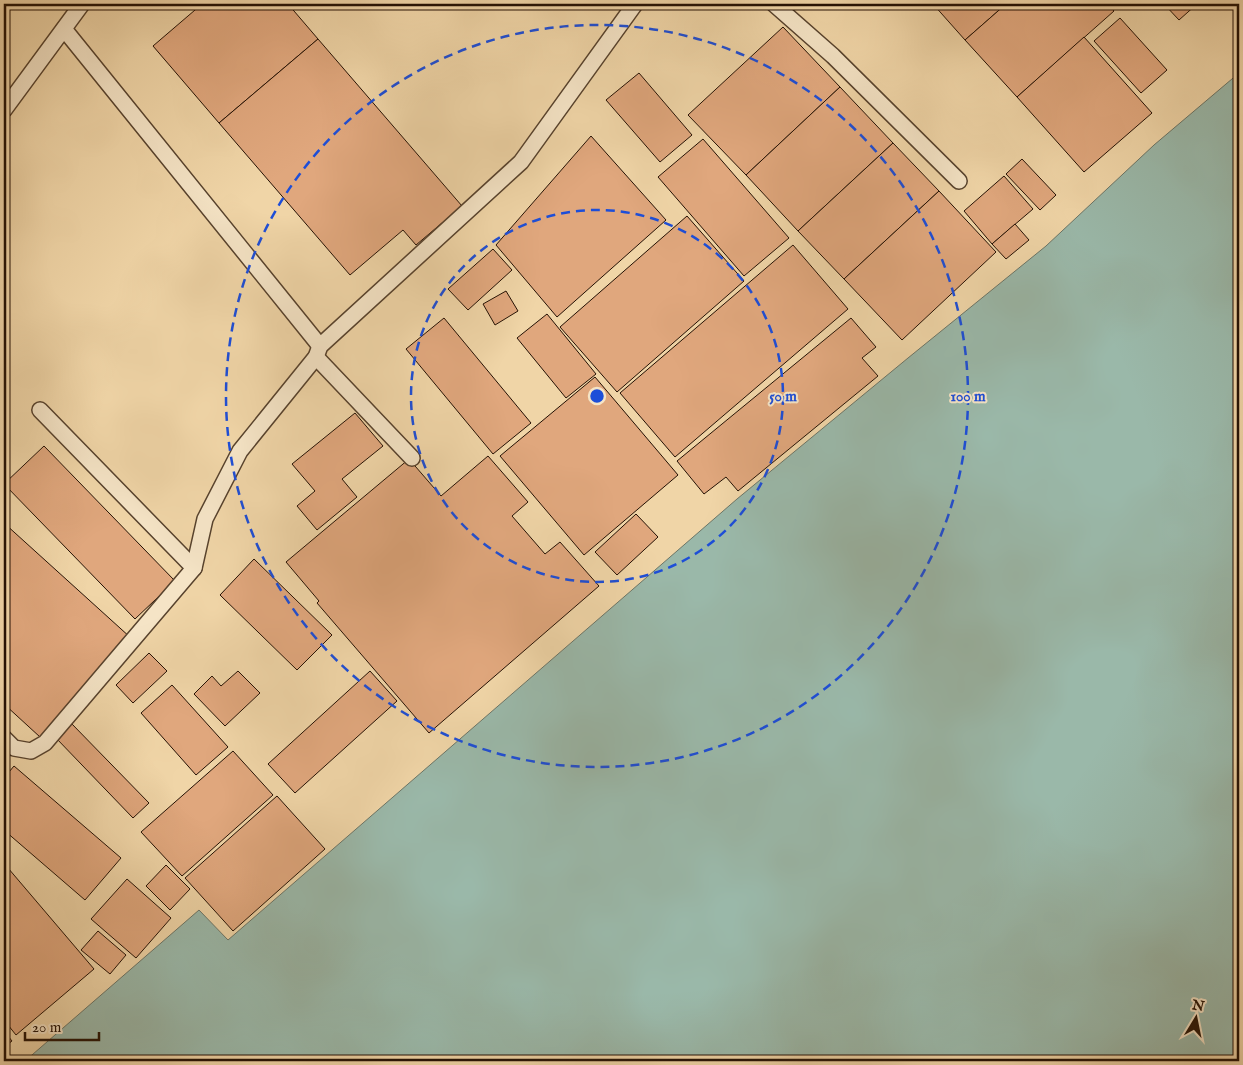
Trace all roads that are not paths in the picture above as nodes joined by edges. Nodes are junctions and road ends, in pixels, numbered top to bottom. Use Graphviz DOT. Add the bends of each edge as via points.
graph roads {
  1 [pos="82,4"];
  2 [pos="634,4"];
  3 [pos="774,4"];
  4 [pos="64,29"];
  5 [pos="4,110"];
  6 [pos="959,181"];
  7 [pos="318,352"];
  8 [pos="40,410"];
  9 [pos="412,458"];
  10 [pos="194,568"];
  11 [pos="4,738"];
  1 -- 4 [label="lane"];
  2 -- 7 [label="lane" via="522,162"];
  3 -- 6 [label="lane" via="833,56"];
  4 -- 5 [label="lane"];
  4 -- 7 [label="lane"];
  7 -- 9 [label="lane"];
  7 -- 10 [label="lane" via="240,451 204,519"];
  8 -- 10 [label="lane"];
  10 -- 11 [label="lane" via="45,743 31,751 14,748"];
}
